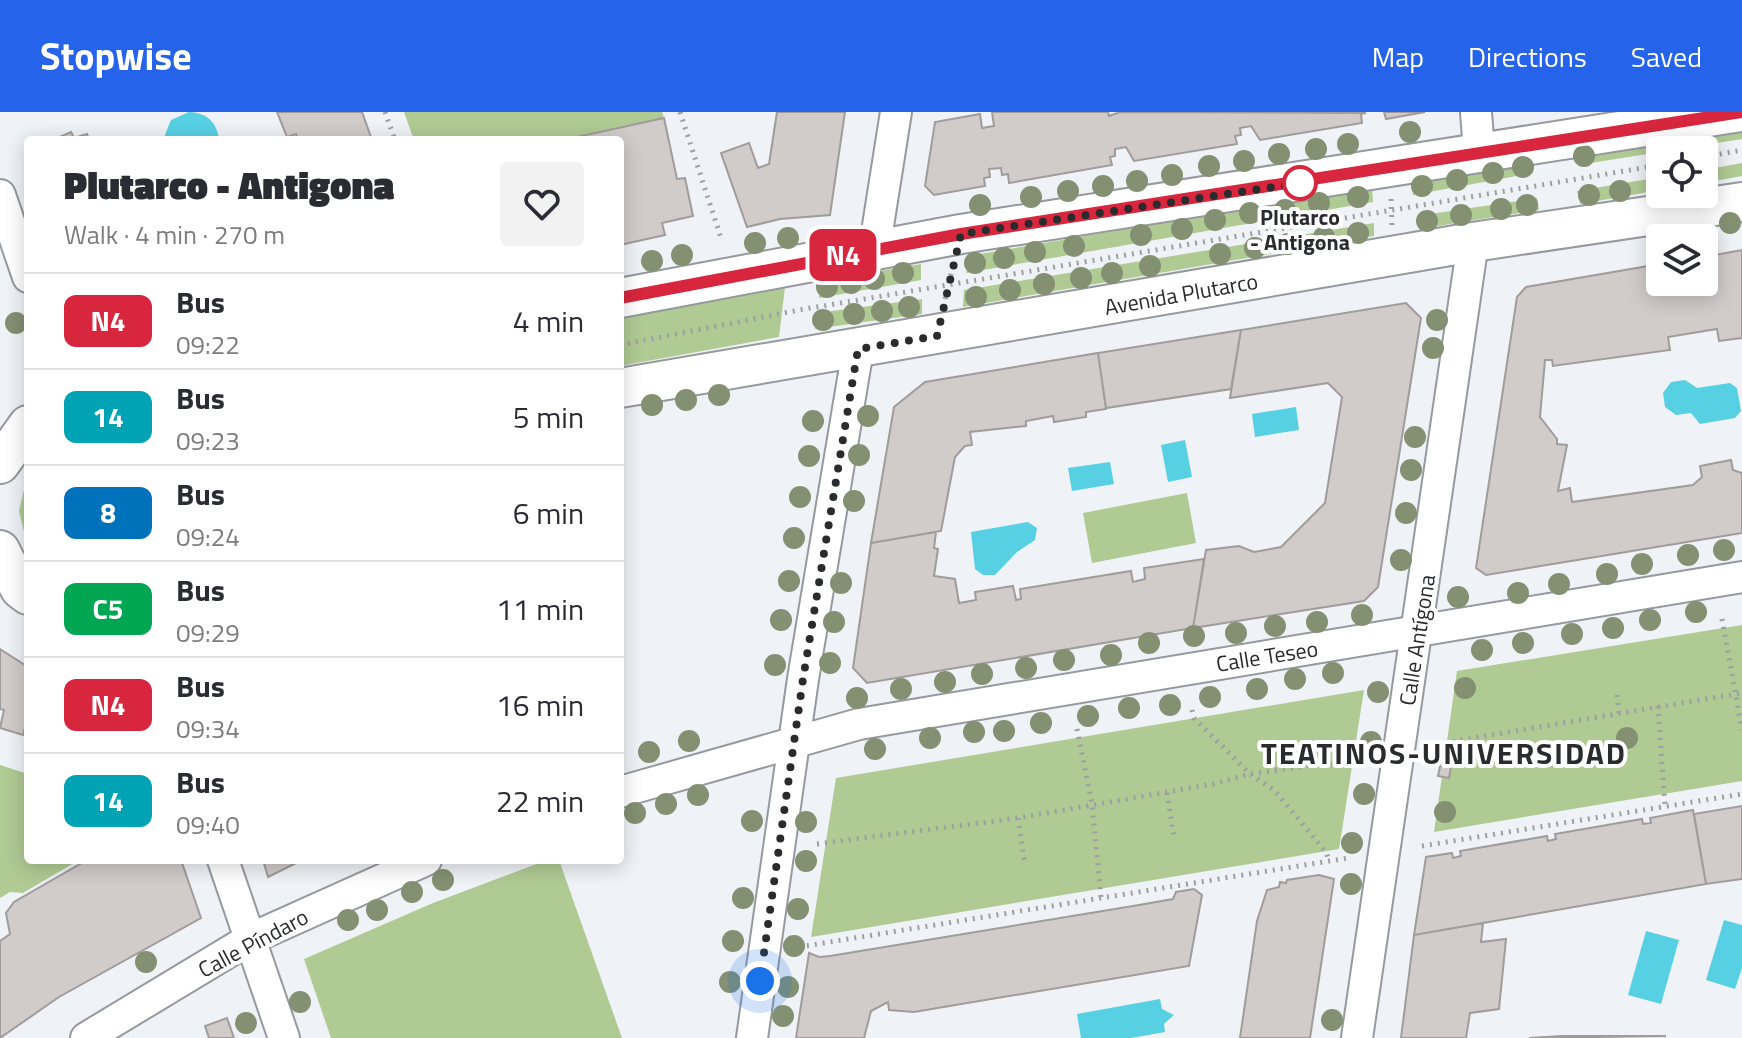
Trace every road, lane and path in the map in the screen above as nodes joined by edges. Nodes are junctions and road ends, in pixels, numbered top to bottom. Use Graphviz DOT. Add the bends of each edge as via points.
graph roads {
  1 [pos="385,112"];
  2 [pos="680,112"];
  3 [pos="896,112"];
  4 [pos="1476,112"];
  5 [pos="1741,112"];
  6 [pos="394,136"];
  7 [pos="1556,140"];
  8 [pos="1742,150"];
  9 [pos="1479,152"];
  10 [pos="1718,154"];
  11 [pos="1389,166"];
  12 [pos="1646,167"];
  13 [pos="1561,182"];
  14 [pos="0,195"];
  15 [pos="1742,202"];
  16 [pos="1391,210"];
  17 [pos="1567,228"];
  18 [pos="961,234"];
  19 [pos="721,238"];
  20 [pos="1473,242"];
  21 [pos="874,251"];
  22 [pos="1394,258"];
  23 [pos="24,265"];
  24 [pos="948,288"];
  25 [pos="624,297"];
  26 [pos="937,336"];
  27 [pos="624,344"];
  28 [pos="858,349"];
  29 [pos="624,387"];
  30 [pos="24,431"];
  31 [pos="0,464"];
  32 [pos="0,550"];
  33 [pos="1742,577"];
  34 [pos="16,595"];
  35 [pos="1722,619"];
  36 [pos="1419,631"];
  37 [pos="1739,693"];
  38 [pos="1617,695"];
  39 [pos="1658,706"];
  40 [pos="1192,710"];
  41 [pos="1619,714"];
  42 [pos="1077,729"];
  43 [pos="1742,730"];
  44 [pos="793,743"];
  45 [pos="1437,744"];
  46 [pos="1359,763"];
  47 [pos="1250,774"];
  48 [pos="624,791"];
  49 [pos="1167,793"];
  50 [pos="1742,794"];
  51 [pos="1092,804"];
  52 [pos="1665,806"];
  53 [pos="1018,818"];
  54 [pos="1174,837"];
  55 [pos="817,844"];
  56 [pos="1422,846"];
  57 [pos="1348,858"];
  58 [pos="1329,861"];
  59 [pos="224,864"];
  60 [pos="417,864"];
  61 [pos="1025,865"];
  62 [pos="1101,898"];
  63 [pos="250,939"];
  64 [pos="799,947"];
  65 [pos="86,1038"];
  66 [pos="284,1038"];
  67 [pos="752,1038"];
  68 [pos="1357,1038"];
  1 -- 6 [label="path"];
  2 -- 19 [label="path"];
  3 -- 21 [label="street"];
  4 -- 9 [label="street"];
  5 -- 7 [label="main road"];
  7 -- 9 [label="main road"];
  7 -- 13 [label="path"];
  8 -- 10 [label="path"];
  9 -- 11 [label="main road"];
  11 -- 16 [label="path"];
  11 -- 18 [label="main road"];
  12 -- 13 [label="path"];
  13 -- 16 [label="path"];
  13 -- 17 [label="path"];
  14 -- 23 [label="street"];
  15 -- 17 [label="main road, Avenida Plutarco"];
  16 -- 22 [label="path"];
  16 -- 24 [label="path"];
  17 -- 20 [label="main road, Avenida Plutarco"];
  18 -- 21 [label="main road"];
  18 -- 24 [label="path"];
  20 -- 22 [label="main road, Avenida Plutarco"];
  20 -- 36 [label="street, Calle Antígona"];
  21 -- 25 [label="main road"];
  22 -- 26 [label="main road, Avenida Plutarco"];
  24 -- 26 [label="path"];
  24 -- 27 [label="path"];
  26 -- 28 [label="main road, Avenida Plutarco"];
  28 -- 29 [label="main road, Avenida Plutarco"];
  28 -- 44 [label="street"];
  30 -- 31 [label="main road"];
  32 -- 34 [label="main road"];
  33 -- 36 [label="street, Calle Teseo"];
  35 -- 37 [label="path"];
  36 -- 44 [label="street, Calle Teseo" via="859,724"];
  36 -- 68 [label="street, Calle Antígona"];
  37 -- 39 [label="path"];
  37 -- 43 [label="path"];
  38 -- 41 [label="path"];
  39 -- 41 [label="path"];
  39 -- 52 [label="path"];
  40 -- 47 [label="path"];
  41 -- 45 [label="path"];
  42 -- 51 [label="path"];
  44 -- 48 [label="street"];
  44 -- 67 [label="street"];
  46 -- 47 [label="path"];
  47 -- 49 [label="path"];
  47 -- 58 [label="path" via="1274,790"];
  49 -- 51 [label="path"];
  49 -- 54 [label="path"];
  50 -- 52 [label="path"];
  51 -- 53 [label="path"];
  51 -- 62 [label="path"];
  52 -- 56 [label="path"];
  53 -- 55 [label="path"];
  53 -- 61 [label="path"];
  57 -- 58 [label="path"];
  58 -- 62 [label="path"];
  59 -- 63 [label="street"];
  60 -- 63 [label="street, Calle Píndaro"];
  62 -- 64 [label="path"];
  63 -- 65 [label="street, Calle Píndaro"];
  63 -- 66 [label="street"];
}
